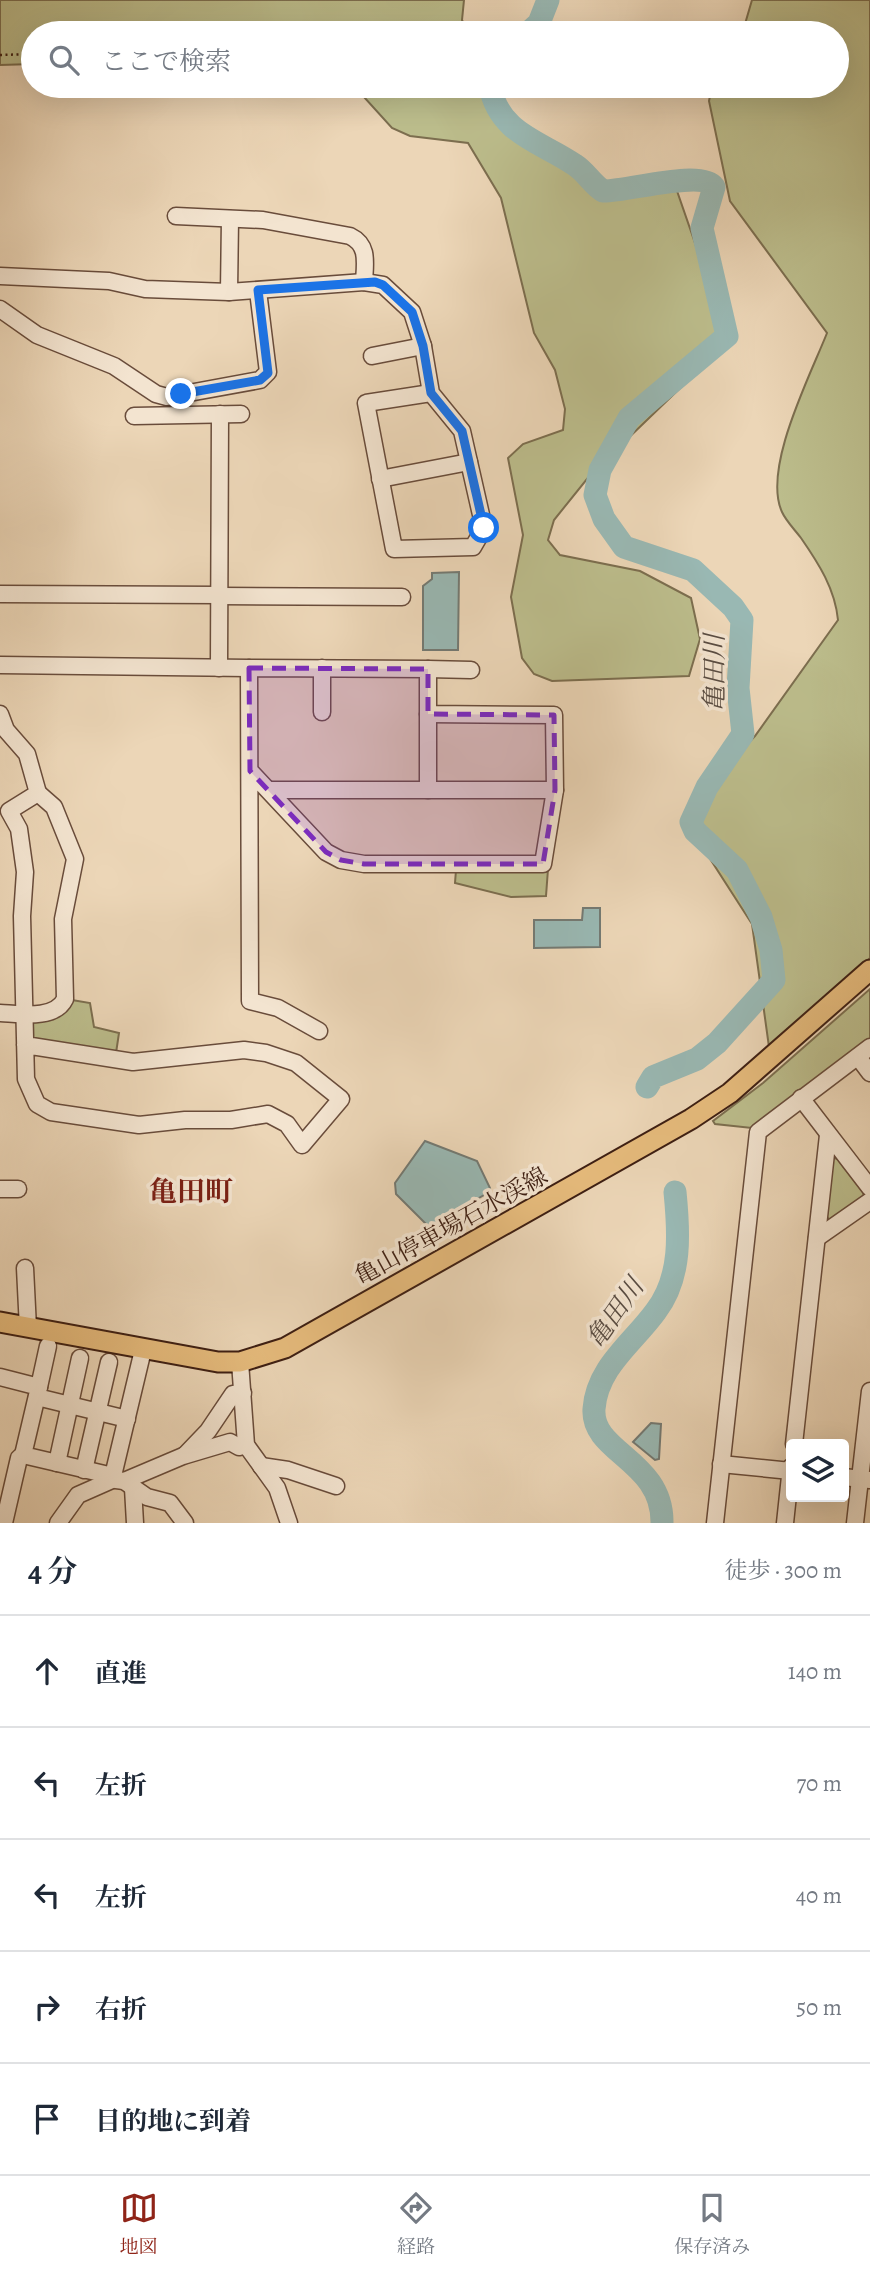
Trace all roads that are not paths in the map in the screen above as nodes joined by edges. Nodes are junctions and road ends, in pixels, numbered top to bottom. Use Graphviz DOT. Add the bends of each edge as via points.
graph roads {
  1 [pos="176,216"];
  2 [pos="230,219"];
  3 [pos="0,276"];
  4 [pos="364,282"];
  5 [pos="258,290"];
  6 [pos="229,292"];
  7 [pos="0,309"];
  8 [pos="423,346"];
  9 [pos="372,356"];
  10 [pos="431,393"];
  11 [pos="220,414"];
  12 [pos="241,414"];
  13 [pos="134,416"];
  14 [pos="469,462"];
  15 [pos="380,479"];
  16 [pos="0,594"];
  17 [pos="220,596"];
  18 [pos="402,597"];
  19 [pos="0,665"];
  20 [pos="219,668"];
  21 [pos="249,668"];
  22 [pos="323,668"];
  23 [pos="428,669"];
  24 [pos="471,670"];
  25 [pos="322,712"];
  26 [pos="0,714"];
  27 [pos="428,715"];
  28 [pos="250,771"];
  29 [pos="269,790"];
  30 [pos="428,790"];
  31 [pos="555,790"];
  32 [pos="38,793"];
  33 [pos="870,970"];
  34 [pos="0,1013"];
  35 [pos="24,1014"];
  36 [pos="319,1031"];
  37 [pos="25,1045"];
  38 [pos="864,1052"];
  39 [pos="870,1073"];
  40 [pos="802,1098"];
  41 [pos="828,1135"];
  42 [pos="870,1188"];
  43 [pos="0,1189"];
  44 [pos="18,1189"];
  45 [pos="870,1201"];
  46 [pos="817,1238"];
  47 [pos="25,1268"];
  48 [pos="0,1322"];
  49 [pos="28,1328"];
  50 [pos="48,1346"];
  51 [pos="143,1350"];
  52 [pos="80,1359"];
  53 [pos="240,1362"];
  54 [pos="109,1363"];
  55 [pos="0,1377"];
  56 [pos="870,1391"];
  57 [pos="38,1392"];
  58 [pos="243,1393"];
  59 [pos="70,1405"];
  60 [pos="98,1412"];
  61 [pos="127,1419"];
  62 [pos="795,1439"];
  63 [pos="246,1445"];
  64 [pos="23,1455"];
  65 [pos="183,1456"];
  66 [pos="57,1463"];
  67 [pos="721,1464"];
  68 [pos="261,1466"];
  69 [pos="84,1469"];
  70 [pos="786,1470"];
  71 [pos="858,1478"];
  72 [pos="120,1481"];
  73 [pos="335,1486"];
  74 [pos="787,1502"];
  75 [pos="4,1523"];
  76 [pos="58,1523"];
  77 [pos="135,1523"];
  78 [pos="185,1523"];
  79 [pos="289,1523"];
  80 [pos="715,1523"];
  81 [pos="785,1523"];
  82 [pos="855,1523"];
  1 -- 2 [label="street"];
  2 -- 4 [label="street" via="263,220 350,236 363,245"];
  2 -- 6 [label="street"];
  3 -- 6 [label="street"];
  4 -- 5 [label="street"];
  4 -- 8 [label="street" via="383,285 412,312"];
  5 -- 6 [label="street"];
  5 -- 7 [label="street" via="268,373 260,380 167,397 114,366 37,335"];
  8 -- 9 [label="street"];
  8 -- 10 [label="street"];
  10 -- 14 [label="street" via="462,431"];
  10 -- 15 [label="street" via="366,403"];
  11 -- 12 [label="street"];
  11 -- 13 [label="street"];
  11 -- 17 [label="street"];
  14 -- 15 [label="street"];
  14 -- 15 [label="street" via="484,528 473,547 394,549"];
  16 -- 17 [label="street"];
  17 -- 18 [label="street"];
  17 -- 20 [label="street"];
  19 -- 20 [label="street"];
  20 -- 21 [label="street"];
  21 -- 22 [label="street"];
  21 -- 28 [label="street"];
  22 -- 23 [label="street"];
  22 -- 25 [label="street"];
  23 -- 24 [label="street"];
  23 -- 27 [label="street"];
  26 -- 32 [label="street" via="6,730 27,754"];
  27 -- 30 [label="street"];
  27 -- 31 [label="street" via="554,715"];
  28 -- 29 [label="street"];
  28 -- 36 [label="street" via="250,1001 278,1008"];
  29 -- 30 [label="street"];
  29 -- 31 [label="street" via="326,852 364,864 543,864"];
  30 -- 31 [label="street"];
  32 -- 35 [label="street" via="9,811 19,829 25,872"];
  32 -- 35 [label="street" via="54,807 75,859 63,919 66,992 58,1009"];
  33 -- 53 [label="main road, 亀山停車場石水渓線" via="730,1093 691,1119 285,1348"];
  34 -- 35 [label="street"];
  35 -- 37 [label="street"];
  37 -- 37 [label="street" via="28,1089 37,1104 51,1112 139,1125 268,1114 287,1124 302,1145 341,1099 296,1063 267,1053 244,1050 134,1062"];
  38 -- 39 [label="street"];
  38 -- 40 [label="street"];
  40 -- 41 [label="street"];
  40 -- 67 [label="street" via="758,1132"];
  41 -- 42 [label="street"];
  41 -- 46 [label="street"];
  43 -- 44 [label="street"];
  45 -- 46 [label="street"];
  46 -- 62 [label="street"];
  47 -- 49 [label="street"];
  48 -- 49 [label="main road, 亀山停車場石水渓線"];
  49 -- 51 [label="main road, 亀山停車場石水渓線"];
  50 -- 57 [label="street"];
  51 -- 53 [label="main road, 亀山停車場石水渓線"];
  51 -- 61 [label="street"];
  52 -- 59 [label="street"];
  53 -- 58 [label="street"];
  54 -- 60 [label="street"];
  55 -- 57 [label="street"];
  56 -- 71 [label="street"];
  57 -- 59 [label="street"];
  57 -- 64 [label="street"];
  58 -- 63 [label="street"];
  58 -- 65 [label="street" via="233,1394 208,1431"];
  59 -- 60 [label="street"];
  59 -- 66 [label="street"];
  60 -- 61 [label="street"];
  60 -- 69 [label="street"];
  61 -- 72 [label="street"];
  63 -- 65 [label="street" via="230,1442"];
  63 -- 68 [label="street"];
  64 -- 66 [label="street"];
  64 -- 75 [label="street"];
  65 -- 72 [label="street"];
  66 -- 69 [label="street"];
  67 -- 70 [label="street"];
  67 -- 80 [label="street"];
  68 -- 73 [label="street"];
  68 -- 79 [label="street" via="277,1488"];
  69 -- 72 [label="street"];
  71 -- 82 [label="street"];
  72 -- 76 [label="street" via="78,1495"];
  72 -- 77 [label="street"];
  72 -- 78 [label="street" via="147,1497 170,1503"];
  74 -- 81 [label="street"];
}
